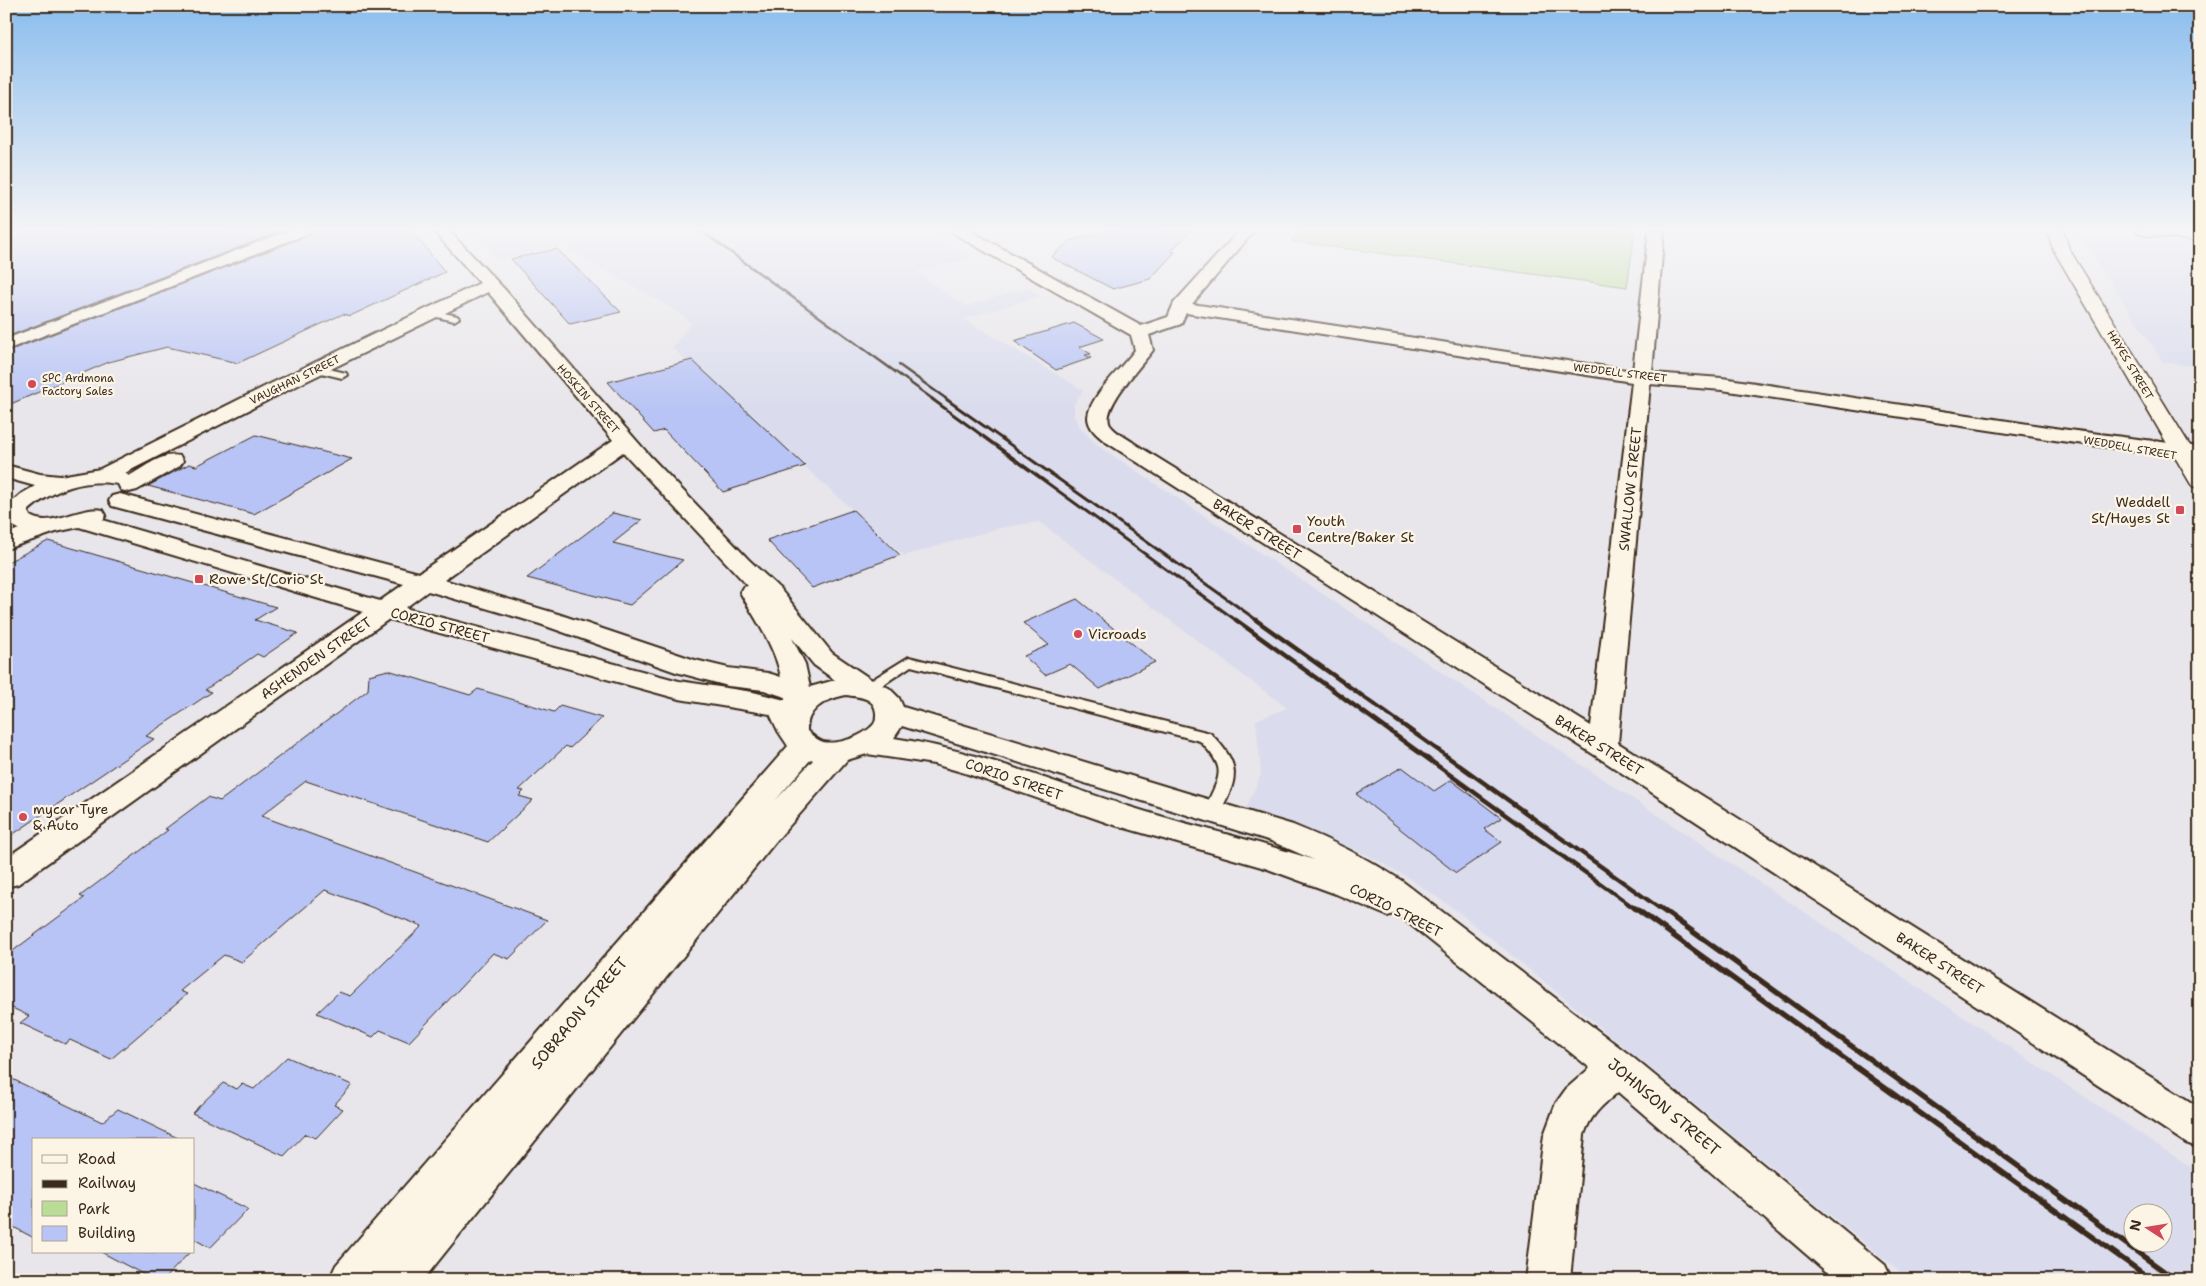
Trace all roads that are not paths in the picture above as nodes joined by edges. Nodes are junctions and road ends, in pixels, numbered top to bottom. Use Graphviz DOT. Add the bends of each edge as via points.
graph roads {
  1 [pos="148,290"];
  2 [pos="494,290"];
  3 [pos="1065,290"];
  4 [pos="1195,290"];
  5 [pos="1651,290"];
  6 [pos="2087,290"];
  7 [pos="1180,307"];
  8 [pos="431,313"];
  9 [pos="454,318"];
  10 [pos="1134,329"];
  11 [pos="6,345"];
  12 [pos="316,369"];
  13 [pos="342,375"];
  14 [pos="1643,378"];
  15 [pos="625,441"];
  16 [pos="2192,455"];
  17 [pos="6,471"];
  18 [pos="103,476"];
  19 [pos="2200,481"];
  20 [pos="63,483"];
  21 [pos="125,493"];
  22 [pos="13,509"];
  23 [pos="80,520"];
  24 [pos="51,526"];
  25 [pos="6,542"];
  26 [pos="740,564"];
  27 [pos="424,582"];
  28 [pos="384,610"];
  29 [pos="866,688"];
  30 [pos="892,713"];
  31 [pos="815,724"];
  32 [pos="1603,747"];
  33 [pos="1212,812"];
  34 [pos="6,875"];
  35 [pos="1453,940"];
  36 [pos="1618,1068"];
  37 [pos="2200,1130"];
  38 [pos="351,1280"];
  39 [pos="395,1280"];
  40 [pos="1548,1280"];
  41 [pos="1870,1280"];
  1 -- 11 [label="street"];
  2 -- 8 [label="street, VAUGHAN STREET"];
  2 -- 9 [label="street, VAUGHAN STREET"];
  2 -- 15 [label="street, HOSKIN STREET"];
  3 -- 10 [label="street"];
  4 -- 7 [label="street"];
  5 -- 14 [label="street, SWALLOW STREET"];
  6 -- 16 [label="street, HAYES STREET"];
  7 -- 10 [label="street" via="1175,320"];
  7 -- 14 [label="street, WEDDELL STREET"];
  8 -- 9 [label="lane"];
  8 -- 12 [label="street, VAUGHAN STREET"];
  9 -- 13 [label="street, VAUGHAN STREET"];
  10 -- 32 [label="street, BAKER STREET" via="1144,344 1144,350 1108,395 1098,415 1099,424 1105,431"];
  12 -- 13 [label="lane"];
  12 -- 18 [label="street, VAUGHAN STREET"];
  13 -- 21 [label="street, VAUGHAN STREET" via="144,475"];
  14 -- 16 [label="street, WEDDELL STREET" via="1722,384"];
  14 -- 32 [label="street, SWALLOW STREET"];
  15 -- 26 [label="street, HOSKIN STREET"];
  15 -- 27 [label="street, ASHENDEN STREET"];
  16 -- 19 [label="street, HAYES STREET"];
  17 -- 20 [label="street"];
  18 -- 20 [label="street"];
  18 -- 21 [label="street, CORIO STREET" via="125,480"];
  20 -- 22 [label="street"];
  21 -- 23 [label="street, VAUGHAN STREET" via="95,515"];
  21 -- 27 [label="street, CORIO STREET"];
  22 -- 24 [label="street" via="20,522"];
  23 -- 24 [label="street, VAUGHAN STREET"];
  23 -- 28 [label="street, CORIO STREET"];
  24 -- 25 [label="street"];
  26 -- 29 [label="street, HOSKIN STREET" via="771,594 823,658"];
  26 -- 31 [label="street, HOSKIN STREET" via="792,664"];
  27 -- 28 [label="street, ASHENDEN STREET"];
  27 -- 31 [label="street, CORIO STREET" via="549,619 686,666 728,677 768,682"];
  28 -- 31 [label="street, CORIO STREET" via="679,690 753,700 781,708"];
  28 -- 34 [label="street, ASHENDEN STREET"];
  29 -- 30 [label="street, HOSKIN STREET" via="885,698"];
  29 -- 31 [label="street" via="846,686 828,690"];
  29 -- 33 [label="lane" via="909,661 1205,737 1217,750 1228,771 1227,781"];
  30 -- 31 [label="street" via="884,732"];
  30 -- 33 [label="street, CORIO STREET"];
  31 -- 35 [label="street, CORIO STREET" via="974,765 1122,816 1272,858 1382,900"];
  31 -- 38 [label="street, SOBRAON STREET"];
  31 -- 39 [label="street, SOBRAON STREET" via="765,833"];
  32 -- 37 [label="street, BAKER STREET"];
  33 -- 35 [label="street, CORIO STREET" via="1282,833 1327,852 1390,890"];
  35 -- 36 [label="street, JOHNSON STREET"];
  36 -- 40 [label="street" via="1580,1102 1570,1116 1564,1135"];
  36 -- 41 [label="street, JOHNSON STREET"];
}
